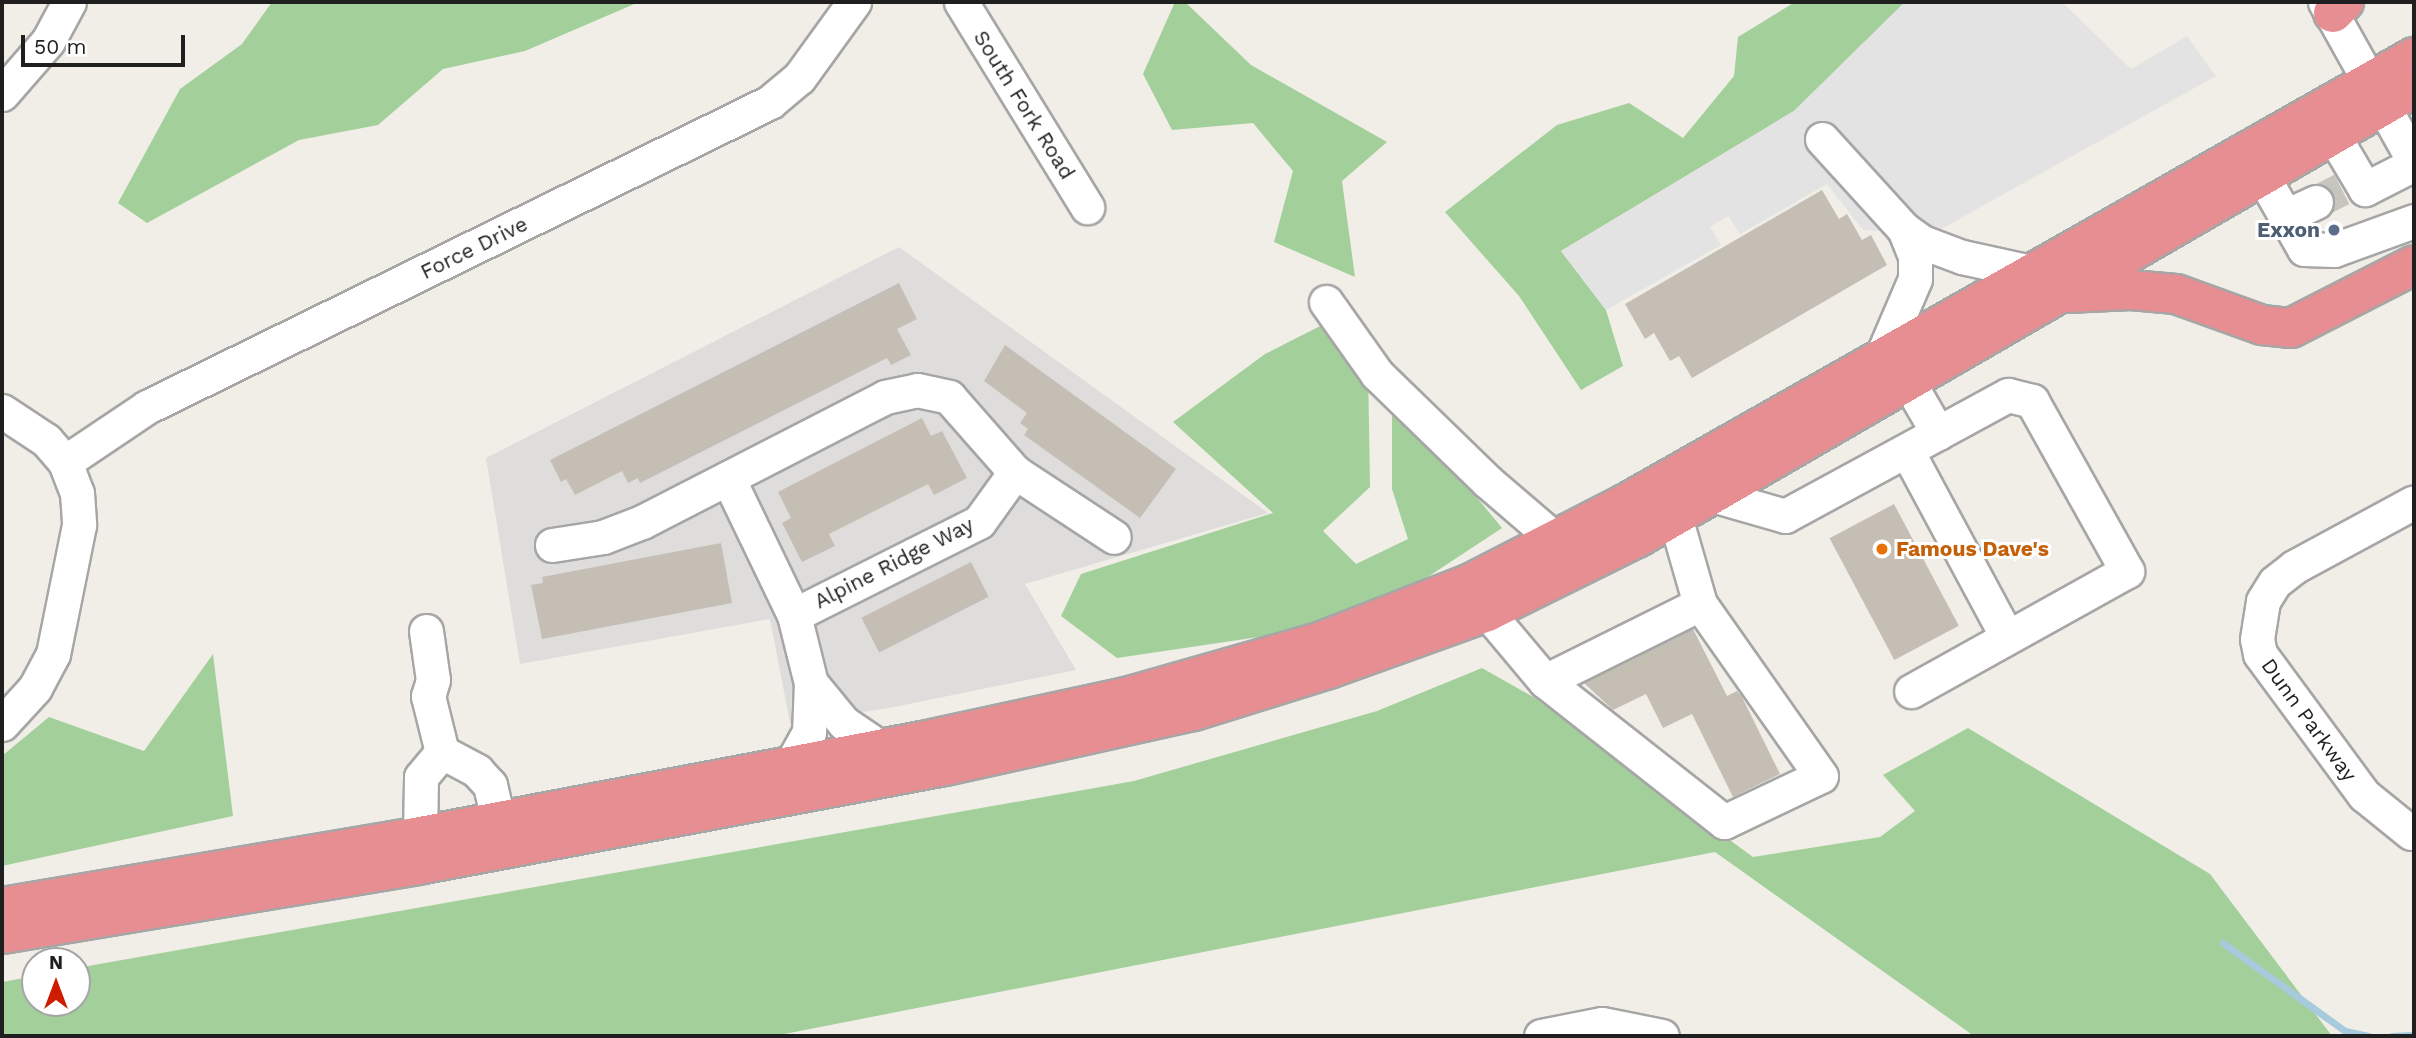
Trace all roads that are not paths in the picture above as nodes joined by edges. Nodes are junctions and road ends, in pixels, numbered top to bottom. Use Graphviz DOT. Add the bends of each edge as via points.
graph roads {
  1 [pos="69,2"];
  2 [pos="854,2"];
  3 [pos="961,2"];
  4 [pos="2334,6"];
  5 [pos="2414,57"];
  6 [pos="2390,91"];
  7 [pos="2,94"];
  8 [pos="2333,135"];
  9 [pos="1822,139"];
  10 [pos="2414,163"];
  11 [pos="2262,175"];
  12 [pos="2346,197"];
  13 [pos="1087,207"];
  14 [pos="2291,225"];
  15 [pos="2400,226"];
  16 [pos="1904,229"];
  17 [pos="2414,265"];
  18 [pos="2051,283"];
  19 [pos="1326,302"];
  20 [pos="1894,373"];
  21 [pos="2,411"];
  22 [pos="1938,433"];
  23 [pos="1907,451"];
  24 [pos="65,462"];
  25 [pos="1015,472"];
  26 [pos="728,478"];
  27 [pos="1712,495"];
  28 [pos="2414,502"];
  29 [pos="1675,517"];
  30 [pos="1114,537"];
  31 [pos="1557,541"];
  32 [pos="552,545"];
  33 [pos="1700,604"];
  34 [pos="1487,612"];
  35 [pos="794,614"];
  36 [pos="2006,635"];
  37 [pos="417,639"];
  38 [pos="1545,681"];
  39 [pos="811,683"];
  40 [pos="1911,691"];
  41 [pos="2,724"];
  42 [pos="881,748"];
  43 [pos="442,752"];
  44 [pos="790,766"];
  45 [pos="498,821"];
  46 [pos="2411,832"];
  47 [pos="420,836"];
  48 [pos="2,906"];
  49 [pos="2,934"];
  50 [pos="1541,1036"];
  51 [pos="1662,1036"];
  1 -- 7 [label="street" via="48,41"];
  2 -- 24 [label="street, Force Drive" via="799,78 770,102 147,407"];
  3 -- 13 [label="street, South Fork Road"];
  4 -- 6 [label="street"];
  5 -- 6 [label="highway"];
  6 -- 8 [label="highway"];
  6 -- 10 [label="street"];
  6 -- 18 [label="highway"];
  8 -- 11 [label="highway"];
  8 -- 12 [label="street"];
  9 -- 16 [label="street"];
  10 -- 12 [label="street"];
  11 -- 14 [label="street"];
  11 -- 18 [label="highway" via="2086,275"];
  12 -- 14 [label="street"];
  12 -- 15 [label="street"];
  14 -- 15 [label="street" via="2304,249 2320,252"];
  16 -- 18 [label="street" via="1946,253"];
  16 -- 20 [label="street" via="1914,256 1915,279"];
  17 -- 18 [label="highway" via="2291,328 2262,325 2176,294"];
  18 -- 20 [label="highway"];
  19 -- 31 [label="street" via="1377,374 1487,481"];
  20 -- 22 [label="street"];
  20 -- 27 [label="highway"];
  20 -- 31 [label="highway"];
  21 -- 24 [label="street" via="46,440"];
  22 -- 23 [label="street"];
  22 -- 36 [label="street" via="2008,395 2028,398 2127,571"];
  23 -- 27 [label="street" via="1785,516"];
  23 -- 36 [label="street"];
  24 -- 41 [label="street" via="78,493 79,524 60,635 35,688"];
  25 -- 26 [label="street" via="949,397 917,390 885,397"];
  25 -- 30 [label="street"];
  25 -- 35 [label="street, Alpine Ridge Way" via="979,522"];
  26 -- 32 [label="street" via="603,537"];
  26 -- 35 [label="street, Alpine Ridge Way"];
  27 -- 29 [label="highway"];
  28 -- 46 [label="street, Dunn Parkway" via="2275,582 2260,608 2257,639 2260,654 2364,795"];
  29 -- 33 [label="street"];
  29 -- 34 [label="highway"];
  31 -- 42 [label="highway" via="1471,583 1319,642 1232,669 1126,697"];
  33 -- 38 [label="street"];
  33 -- 38 [label="street" via="1821,776 1724,822"];
  34 -- 38 [label="street"];
  34 -- 49 [label="highway" via="1206,708 1059,742 431,862"];
  35 -- 39 [label="street, Alpine Ridge Way"];
  36 -- 40 [label="street"];
  37 -- 43 [label="street" via="433,680 428,696"];
  39 -- 42 [label="street, Alpine Ridge Way" via="844,723"];
  39 -- 44 [label="street, Alpine Ridge Way" via="809,732"];
  42 -- 44 [label="highway"];
  43 -- 45 [label="street" via="477,771 490,785"];
  43 -- 47 [label="street" via="421,777"];
  44 -- 45 [label="highway"];
  45 -- 47 [label="highway"];
  47 -- 48 [label="highway"];
  50 -- 51 [label="street" via="1602,1024"];
}
